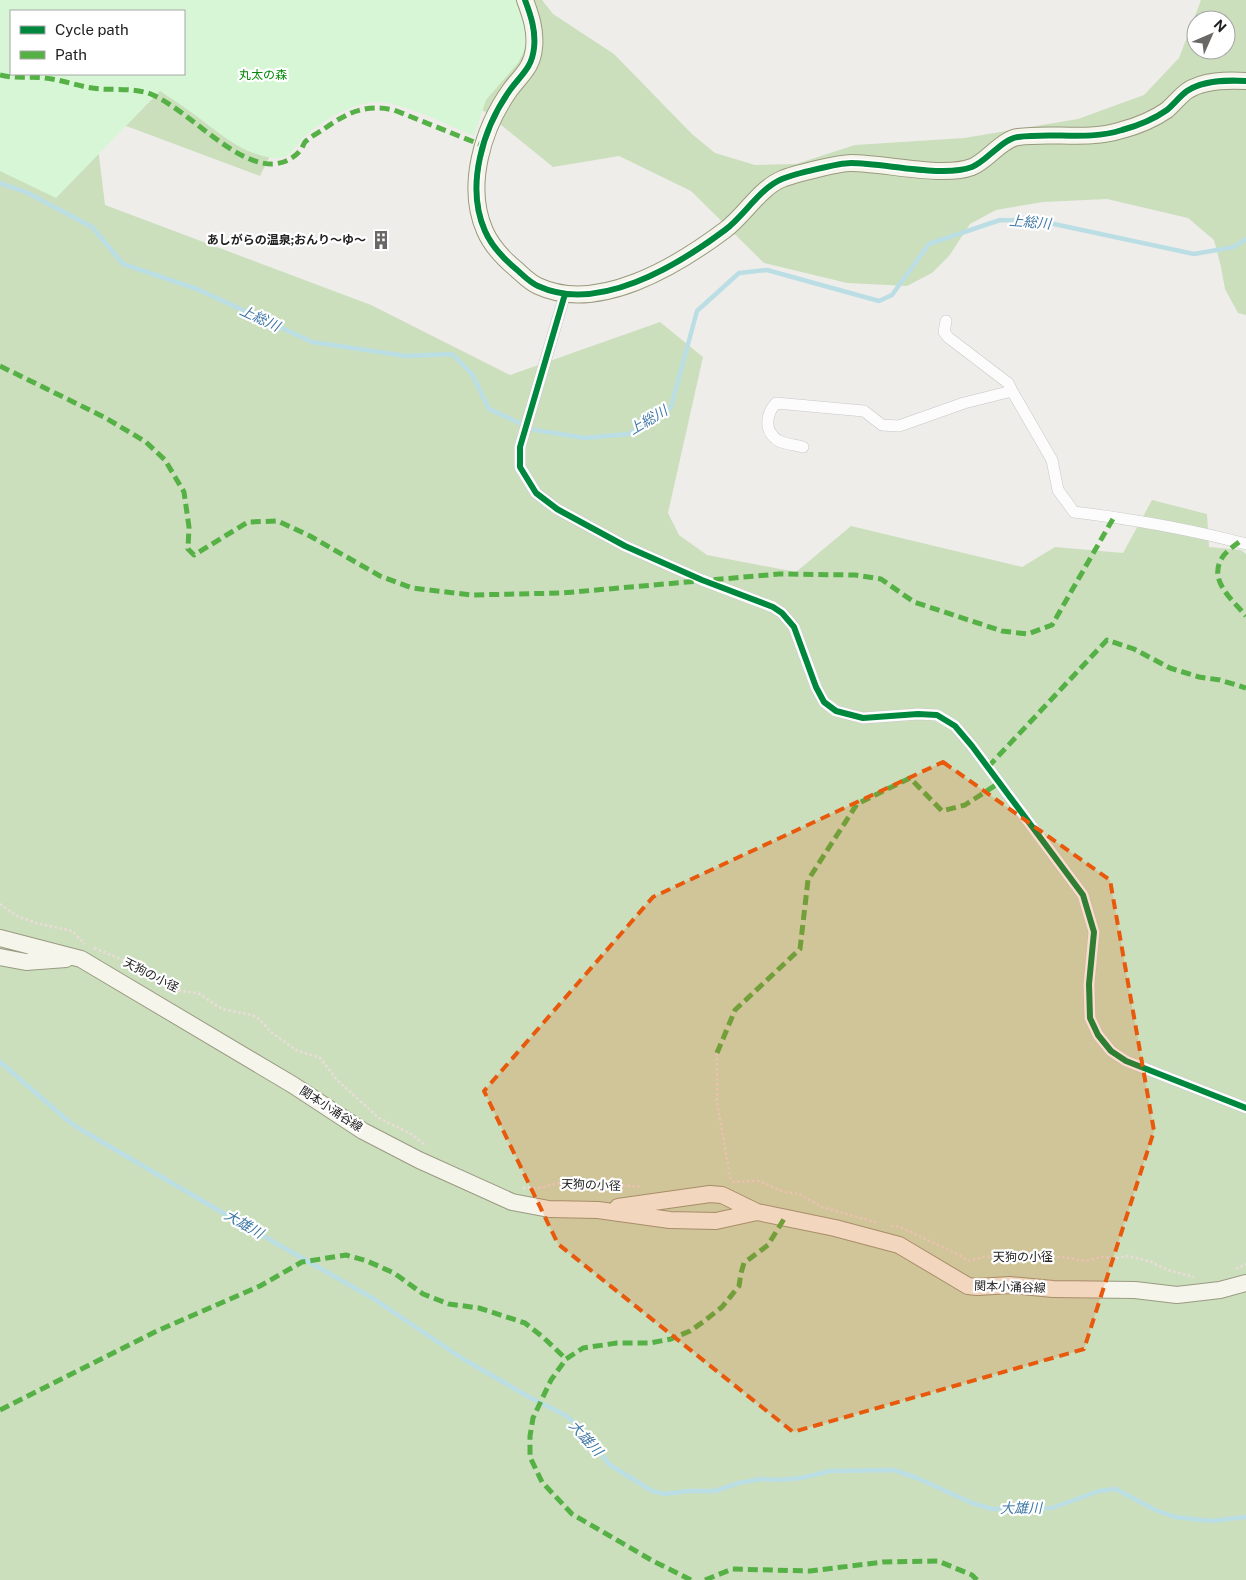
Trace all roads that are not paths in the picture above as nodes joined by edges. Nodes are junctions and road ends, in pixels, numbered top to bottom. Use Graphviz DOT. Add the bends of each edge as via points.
graph roads {
  1 [pos="525,0"];
  2 [pos="1246,81"];
  3 [pos="565,294"];
  4 [pos="946,321"];
  5 [pos="1012,391"];
  6 [pos="803,447"];
  7 [pos="1246,544"];
  8 [pos="0,938"];
  9 [pos="0,958"];
  10 [pos="81,959"];
  11 [pos="1246,1108"];
  12 [pos="598,1210"];
  13 [pos="757,1212"];
  14 [pos="1246,1283"];
  1 -- 3 [label="main road" via="534,25 534,50 528,70 495,114 485,140 478,164 476,202 485,232 505,260 526,279"];
  2 -- 3 [label="main road" via="1211,82 1188,90 1165,111 1122,131 1100,136 1015,137 973,167 948,170 849,163 782,179 770,185 728,228 688,256 637,283 602,292"];
  3 -- 11 [label="street" via="520,448 520,467 536,493 556,509 625,546 782,613 794,627 824,702 836,711 864,718 937,715 955,726 1083,895 1094,932 1089,984 1090,1018 1098,1035 1111,1051 1126,1061"];
  4 -- 5 [label="street" via="944,332 949,338 1008,382"];
  5 -- 6 [label="street" via="964,403 899,426 882,425 864,411 776,403 769,411 770,433 780,441"];
  5 -- 7 [label="street" via="1052,460 1058,490 1074,512 1200,532"];
  8 -- 10 [label="main road, 関本小涌谷線"];
  9 -- 10 [label="main road" via="26,962"];
  10 -- 12 [label="main road, 関本小涌谷線" via="293,1085 363,1131 418,1160 512,1202 549,1208"];
  12 -- 13 [label="main road, 関本小涌谷線" via="670,1220 716,1221"];
  12 -- 13 [label="main road, 関本小涌谷線" via="710,1194 722,1195"];
  13 -- 14 [label="main road, 関本小涌谷線" via="899,1245 968,1286 1135,1290 1177,1295"];
}
